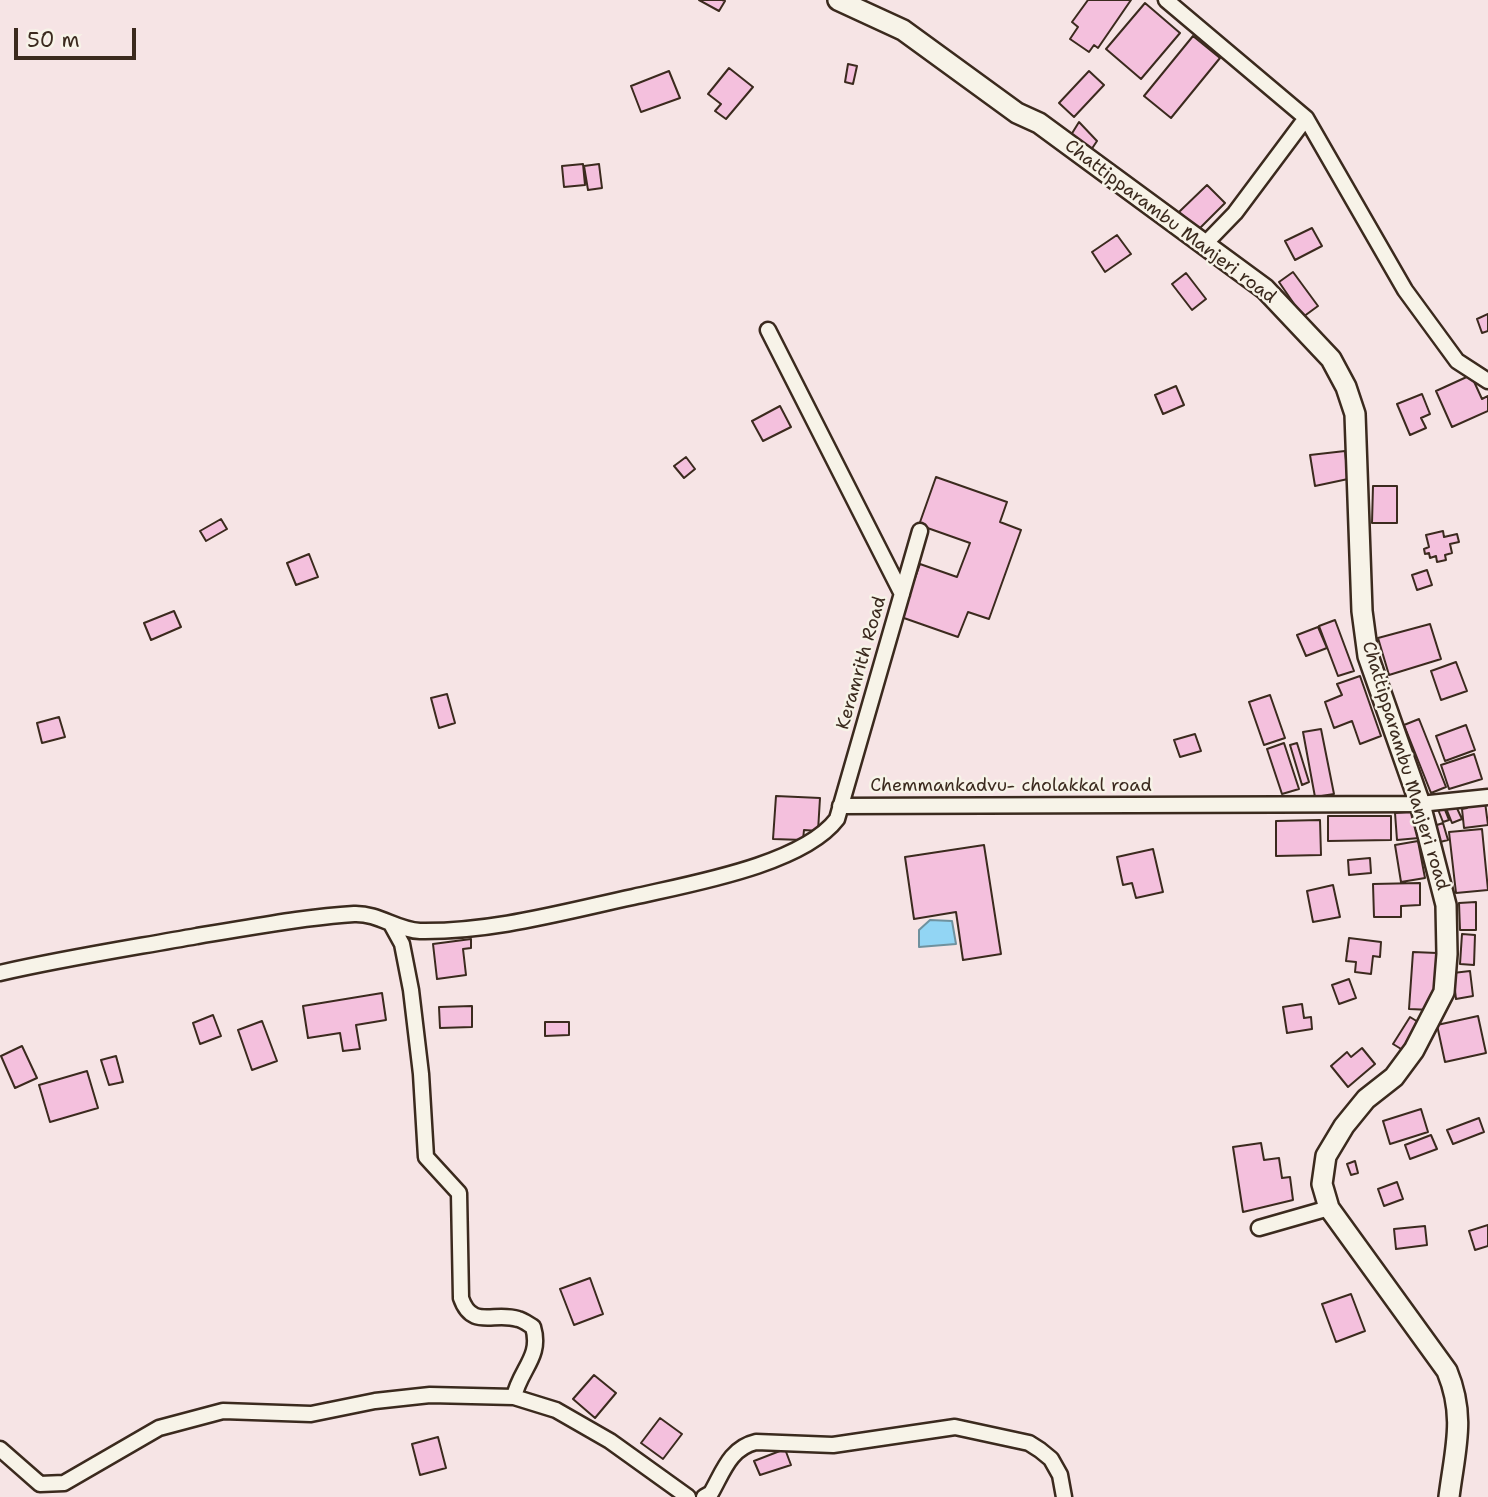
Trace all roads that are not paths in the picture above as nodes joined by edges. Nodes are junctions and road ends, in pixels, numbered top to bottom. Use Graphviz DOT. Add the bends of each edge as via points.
graph roads {
  1 [pos="838,0"];
  2 [pos="1166,0"];
  3 [pos="1306,118"];
  4 [pos="1204,245"];
  5 [pos="768,330"];
  6 [pos="1488,381"];
  7 [pos="920,531"];
  8 [pos="902,594"];
  9 [pos="1488,797"];
  10 [pos="1420,804"];
  11 [pos="840,806"];
  12 [pos="391,924"];
  13 [pos="0,973"];
  14 [pos="1329,1208"];
  15 [pos="1259,1228"];
  16 [pos="514,1397"];
  17 [pos="0,1449"];
  18 [pos="688,1497"];
  19 [pos="704,1497"];
  20 [pos="1064,1497"];
  21 [pos="1449,1497"];
  1 -- 4 [label="main road, Chattipparambu Manjeri road" via="903,30"];
  2 -- 3 [label="street"];
  3 -- 4 [label="street" via="1235,212"];
  3 -- 6 [label="street" via="1405,290 1457,361"];
  4 -- 10 [label="main road, Chattipparambu Manjeri road" via="1265,289 1331,359 1346,387 1355,415 1362,611 1368,656"];
  5 -- 8 [label="street"];
  7 -- 8 [label="street, Keramrith Road"];
  8 -- 11 [label="street, Keramrith Road"];
  9 -- 10 [label="street, Chemmankadvu- cholakkal road"];
  10 -- 11 [label="street, Chemmankadvu- cholakkal road"];
  10 -- 14 [label="main road, Chattipparambu Manjeri road" via="1446,905 1444,992 1394,1077 1366,1099 1326,1156 1322,1184"];
  11 -- 12 [label="street" via="828,830 763,863 721,878 556,916 469,929 416,931"];
  12 -- 13 [label="street" via="379,916 356,914 49,961"];
  12 -- 16 [label="street" via="402,944 411,990 426,1157 459,1193 465,1310 473,1317 517,1318 533,1327 538,1342"];
  14 -- 15 [label="street"];
  14 -- 21 [label="main road, Chattipparambu Manjeri road" via="1447,1371 1460,1412"];
  16 -- 17 [label="street" via="430,1395 311,1414 223,1411 159,1428 64,1483 40,1484"];
  16 -- 18 [label="street" via="555,1410 610,1441"];
  19 -- 20 [label="street" via="745,1444 833,1445 955,1427 1029,1443 1040,1450 1060,1475"];
}
